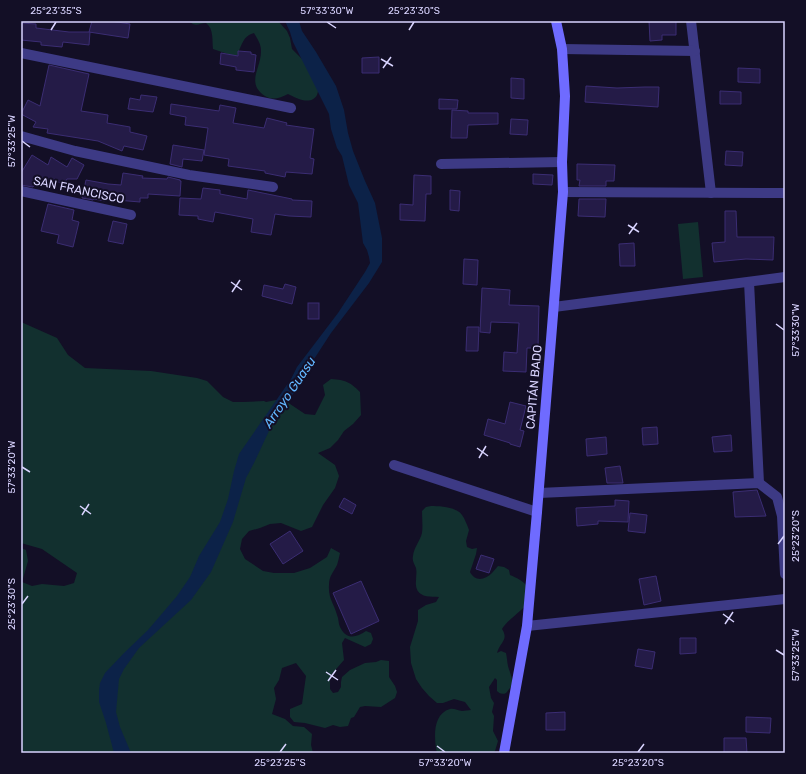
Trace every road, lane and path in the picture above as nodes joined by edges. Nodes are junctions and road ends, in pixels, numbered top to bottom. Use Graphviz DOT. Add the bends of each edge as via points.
graph roads {
  1 [pos="556,21"];
  2 [pos="691,21"];
  3 [pos="562,48"];
  4 [pos="695,51"];
  5 [pos="21,53"];
  6 [pos="291,108"];
  7 [pos="21,136"];
  8 [pos="562,162"];
  9 [pos="441,164"];
  10 [pos="273,187"];
  11 [pos="21,191"];
  12 [pos="563,192"];
  13 [pos="711,193"];
  14 [pos="785,193"];
  15 [pos="131,215"];
  16 [pos="785,277"];
  17 [pos="749,282"];
  18 [pos="554,307"];
  19 [pos="394,465"];
  20 [pos="759,483"];
  21 [pos="539,493"];
  22 [pos="537,512"];
  23 [pos="783,516"];
  24 [pos="785,574"];
  25 [pos="785,599"];
  26 [pos="527,626"];
  27 [pos="504,753"];
  1 -- 3 [label="street, CAPITÁN BADO"];
  2 -- 4 [label="street"];
  3 -- 4 [label="street"];
  3 -- 8 [label="street, CAPITÁN BADO" via="566,96"];
  4 -- 13 [label="street"];
  5 -- 6 [label="street"];
  7 -- 10 [label="street" via="75,151 182,173"];
  8 -- 9 [label="street"];
  8 -- 12 [label="street, CAPITÁN BADO"];
  11 -- 15 [label="street, SAN FRANCISCO"];
  12 -- 13 [label="street"];
  12 -- 18 [label="street, CAPITÁN BADO"];
  13 -- 14 [label="street"];
  16 -- 17 [label="street"];
  17 -- 18 [label="street"];
  17 -- 20 [label="street"];
  18 -- 21 [label="street, CAPITÁN BADO"];
  19 -- 22 [label="street"];
  20 -- 21 [label="street"];
  20 -- 23 [label="street" via="777,497"];
  21 -- 22 [label="street, CAPITÁN BADO"];
  22 -- 26 [label="street, CAPITÁN BADO"];
  23 -- 24 [label="street"];
  25 -- 26 [label="street"];
  26 -- 27 [label="street, CAPITÁN BADO"];
}
